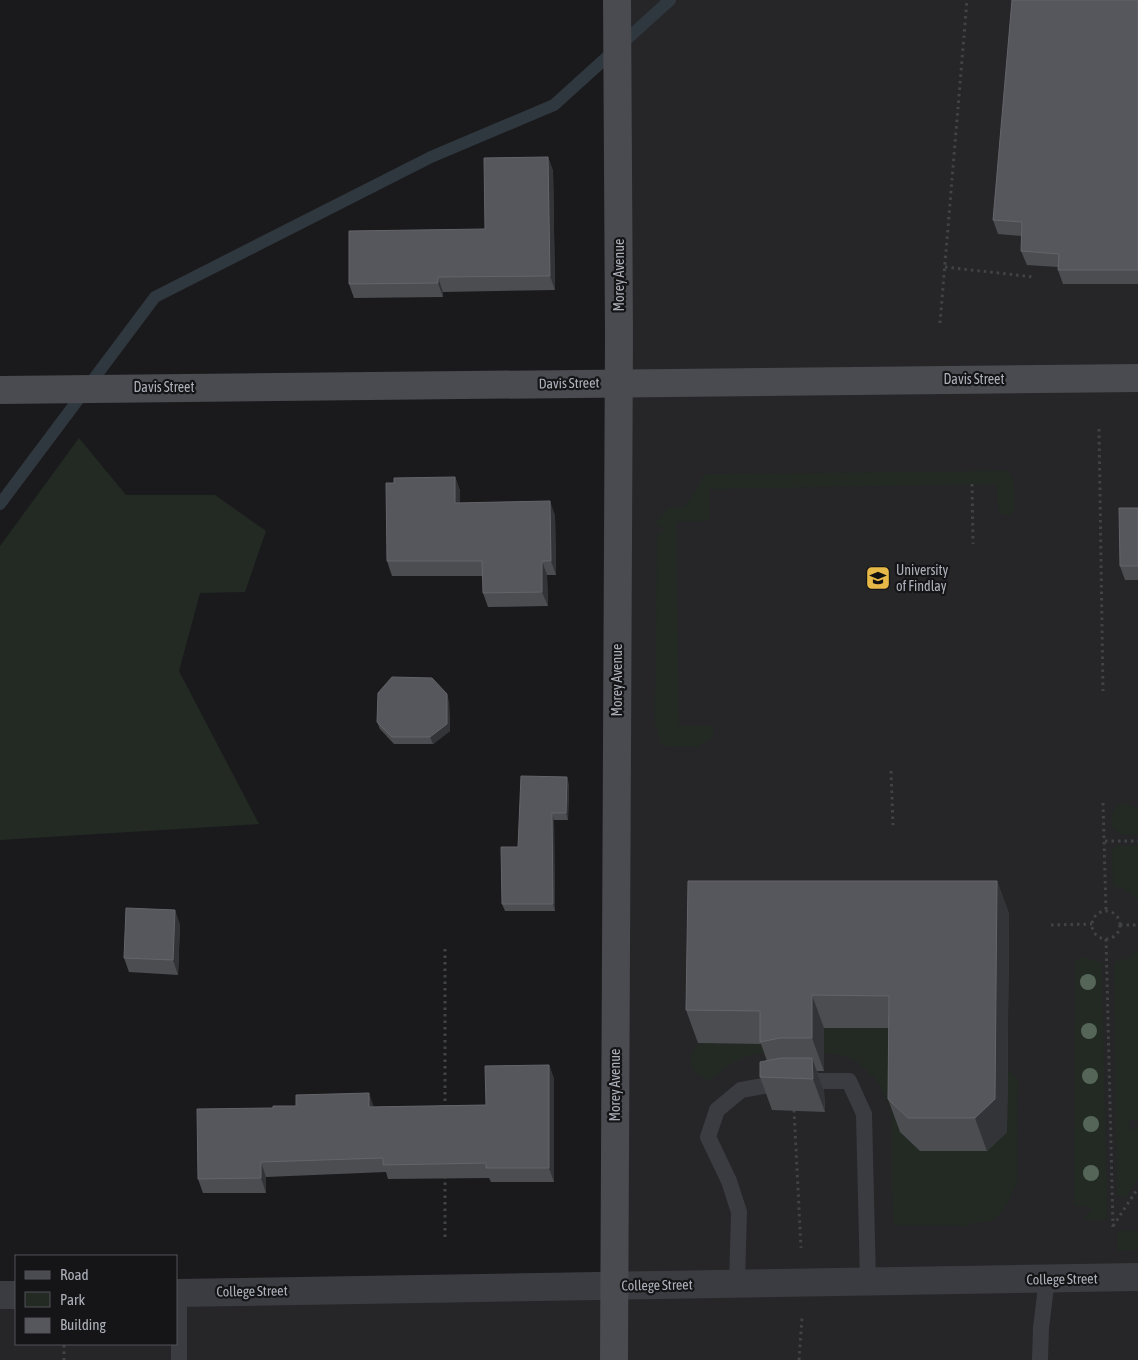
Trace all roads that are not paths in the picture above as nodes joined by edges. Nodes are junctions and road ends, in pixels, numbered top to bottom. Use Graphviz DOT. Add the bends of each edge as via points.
graph roads {
  1 [pos="617,5"];
  2 [pos="1138,378"];
  3 [pos="619,382"];
  4 [pos="0,390"];
  5 [pos="1138,1277"];
  6 [pos="1047,1279"];
  7 [pos="868,1282"];
  8 [pos="738,1284"];
  9 [pos="614,1286"];
  10 [pos="178,1293"];
  11 [pos="0,1295"];
  12 [pos="15,1295"];
  13 [pos="178,1326"];
  14 [pos="179,1360"];
  15 [pos="614,1360"];
  16 [pos="1040,1360"];
  1 -- 3 [label="street, Morey Avenue"];
  2 -- 3 [label="street, Davis Street"];
  3 -- 4 [label="street, Davis Street"];
  3 -- 9 [label="street, Morey Avenue"];
  5 -- 6 [label="street, College Street"];
  6 -- 7 [label="street, College Street"];
  6 -- 16 [label="lane"];
  7 -- 8 [label="street, College Street"];
  7 -- 8 [label="lane" via="864,1114 849,1082 792,1082 741,1090 717,1110 708,1137 729,1181 739,1212"];
  8 -- 9 [label="street, College Street"];
  9 -- 10 [label="street, College Street"];
  9 -- 15 [label="street, Morey Avenue"];
  11 -- 12 [label="street"];
  13 -- 14 [label="lane"];
}
